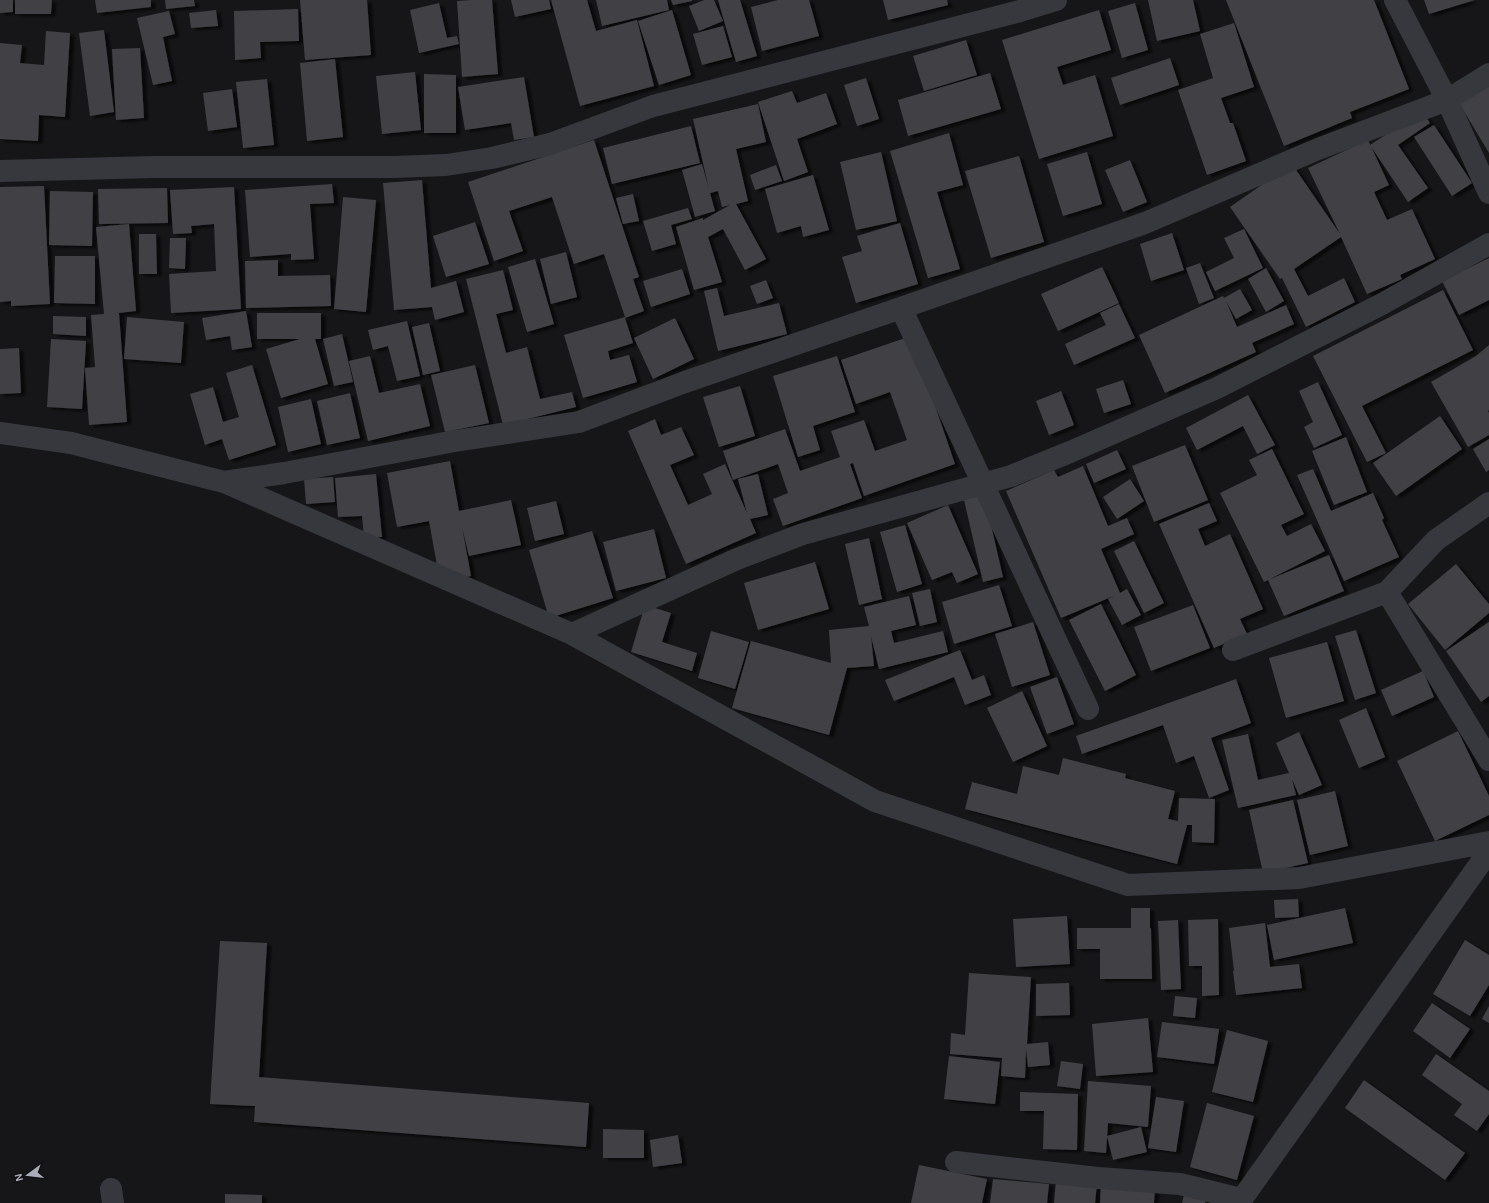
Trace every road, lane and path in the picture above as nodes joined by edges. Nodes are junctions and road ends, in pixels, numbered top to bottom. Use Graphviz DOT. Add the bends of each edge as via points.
graph roads {
  1 [pos="1056,0"];
  2 [pos="1395,0"];
  3 [pos="1489,74"];
  4 [pos="1447,100"];
  5 [pos="0,170"];
  6 [pos="1489,193"];
  7 [pos="1489,244"];
  8 [pos="901,308"];
  9 [pos="0,433"];
  10 [pos="224,482"];
  11 [pos="982,483"];
  12 [pos="1489,502"];
  13 [pos="1387,592"];
  14 [pos="572,634"];
  15 [pos="1233,650"];
  16 [pos="1088,709"];
  17 [pos="1489,760"];
  18 [pos="1489,842"];
  19 [pos="1489,852"];
  20 [pos="956,1162"];
  21 [pos="1240,1201"];
  1 -- 5 [label="street" via="653,106 550,144 492,158 446,165 394,167"];
  2 -- 4 [label="street"];
  3 -- 4 [label="street"];
  4 -- 6 [label="street"];
  4 -- 8 [label="street" via="1318,149 1145,223"];
  7 -- 11 [label="street" via="1382,304 1217,388 1011,476"];
  8 -- 10 [label="street" via="685,382 579,422"];
  8 -- 11 [label="street"];
  9 -- 10 [label="street" via="71,443"];
  10 -- 14 [label="street"];
  11 -- 14 [label="street" via="803,534 737,559"];
  11 -- 16 [label="street"];
  12 -- 13 [label="street" via="1436,540"];
  13 -- 15 [label="street"];
  13 -- 17 [label="street"];
  14 -- 18 [label="street" via="875,801 1128,885 1299,878"];
  19 -- 21 [label="street"];
  20 -- 21 [label="street" via="1098,1178 1180,1184"];
}
